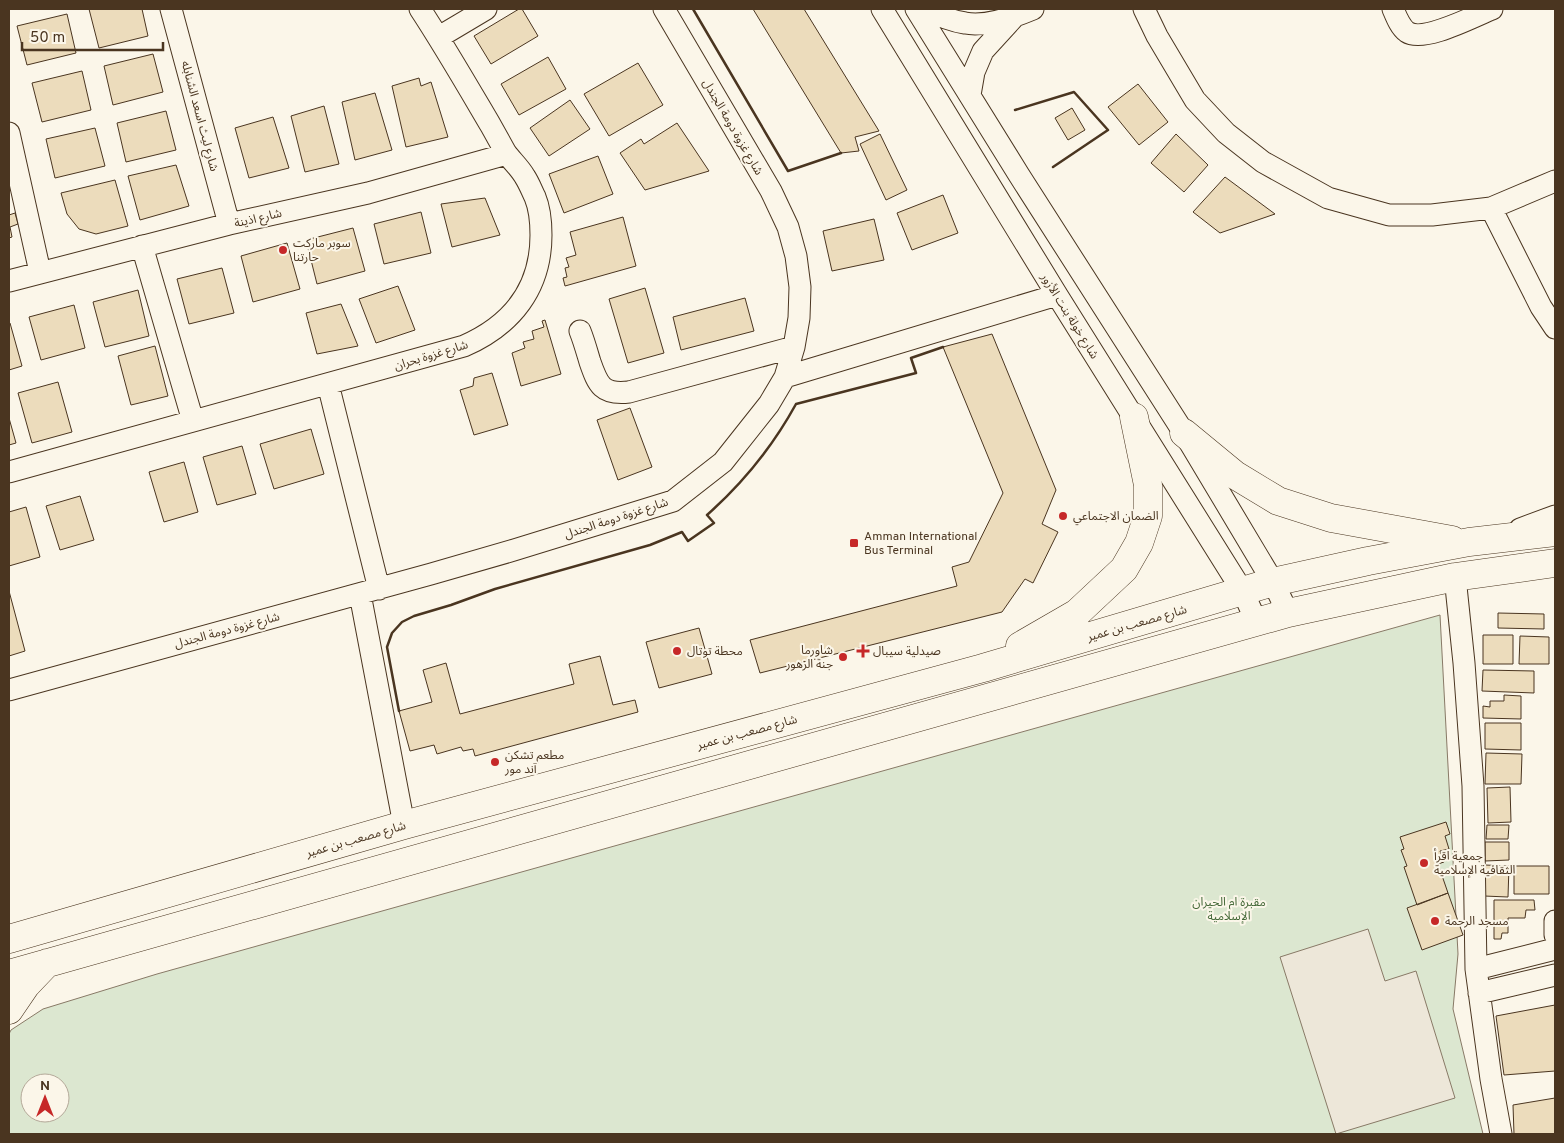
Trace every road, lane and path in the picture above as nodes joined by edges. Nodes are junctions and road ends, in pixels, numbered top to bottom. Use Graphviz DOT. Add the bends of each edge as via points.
graph roads {
  1 [pos="171,9"];
  2 [pos="420,9"];
  3 [pos="486,9"];
  4 [pos="664,9"];
  5 [pos="882,9"];
  6 [pos="916,9"];
  7 [pos="925,9"];
  8 [pos="1144,9"];
  9 [pos="1393,9"];
  10 [pos="1492,9"];
  11 [pos="1023,13"];
  12 [pos="439,37"];
  13 [pos="970,94"];
  14 [pos="9,133"];
  15 [pos="507,154"];
  16 [pos="1555,181"];
  17 [pos="1491,208"];
  18 [pos="229,224"];
  19 [pos="142,246"];
  20 [pos="40,272"];
  21 [pos="9,281"];
  22 [pos="1057,295"];
  23 [pos="1555,328"];
  24 [pos="580,331"];
  25 [pos="794,347"];
  26 [pos="785,377"];
  27 [pos="328,384"];
  28 [pos="1134,417"];
  29 [pos="193,421"];
  30 [pos="1184,433"];
  31 [pos="9,472"];
  32 [pos="1555,516"];
  33 [pos="1555,532"];
  34 [pos="1478,542"];
  35 [pos="1555,563"];
  36 [pos="1467,576"];
  37 [pos="1555,576"];
  38 [pos="1273,582"];
  39 [pos="370,591"];
  40 [pos="1243,592"];
  41 [pos="1288,614"];
  42 [pos="1257,623"];
  43 [pos="983,668"];
  44 [pos="9,690"];
  45 [pos="404,825"];
  46 [pos="1555,921"];
  47 [pos="1555,935"];
  48 [pos="9,939"];
  49 [pos="1555,949"];
  50 [pos="48,963"];
  51 [pos="1476,969"];
  52 [pos="9,974"];
  53 [pos="1555,975"];
  54 [pos="1479,993"];
  55 [pos="9,1010"];
  56 [pos="1501,1134"];
  1 -- 18 [label="street, شارع ليث اسعد الشنابله"];
  2 -- 12 [label="street, شارع غزوة بحران"];
  3 -- 12 [label="street"];
  4 -- 25 [label="street, شارع غزوة دومة الجندل" via="788,227 800,287"];
  5 -- 22 [label="street, شارع خولة بنت الأزور"];
  6 -- 13 [label="street"];
  7 -- 11 [label="street" via="966,24"];
  8 -- 17 [label="street" via="1195,100 1226,133 1262,162 1328,198 1389,215 1432,215"];
  9 -- 10 [label="street" via="1405,30 1413,35 1427,34"];
  11 -- 13 [label="street" via="983,52 974,72"];
  12 -- 15 [label="street, شارع غزوة بحران"];
  13 -- 30 [label="street" via="1018,175"];
  14 -- 20 [label="street"];
  15 -- 18 [label="street, شارع اذينة" via="368,193"];
  15 -- 27 [label="street, شارع غزوة بحران" via="526,178 541,222 541,251 525,298 501,325 478,340"];
  16 -- 17 [label="street"];
  17 -- 23 [label="street"];
  18 -- 19 [label="street, شارع اذينة"];
  19 -- 20 [label="street, شارع اذينة"];
  19 -- 29 [label="street"];
  20 -- 21 [label="street, شارع اذينة"];
  22 -- 26 [label="street"];
  22 -- 28 [label="street, شارع خولة بنت الأزور"];
  24 -- 25 [label="street" via="596,380 605,389 617,393"];
  25 -- 26 [label="street, شارع غزوة دومة الجندل"];
  26 -- 39 [label="street, شارع غزوة دومة الجندل" via="723,462 673,501"];
  27 -- 29 [label="street, شارع غزوة بحران"];
  27 -- 39 [label="street"];
  28 -- 40 [label="street, شارع خولة بنت الأزور"];
  28 -- 43 [label="highway" via="1148,485 1148,516 1140,543 1124,569 1077,613"];
  29 -- 31 [label="street, شارع غزوة بحران"];
  30 -- 34 [label="highway" via="1235,476 1278,501 1331,518"];
  30 -- 38 [label="street"];
  32 -- 34 [label="street, شارع مصعب بن عمير"];
  33 -- 34 [label="highway, شارع مصعب بن عمير"];
  34 -- 38 [label="highway, شارع مصعب بن عمير"];
  35 -- 36 [label="highway"];
  36 -- 37 [label="street" via="1519,579"];
  36 -- 41 [label="highway"];
  36 -- 51 [label="street" via="1464,664 1473,786"];
  38 -- 40 [label="highway, شارع مصعب بن عمير"];
  38 -- 41 [label="street"];
  39 -- 44 [label="street, شارع غزوة دومة الجندل"];
  39 -- 45 [label="street"];
  40 -- 42 [label="street, شارع خولة بنت الأزور"];
  40 -- 43 [label="highway, شارع مصعب بن عمير"];
  41 -- 42 [label="highway"];
  42 -- 50 [label="highway"];
  43 -- 45 [label="highway, شارع مصعب بن عمير"];
  45 -- 48 [label="highway, شارع مصعب بن عمير"];
  46 -- 47 [label="street"];
  49 -- 51 [label="street"];
  50 -- 52 [label="highway"];
  50 -- 55 [label="highway" via="26,985"];
  51 -- 54 [label="street"];
  53 -- 54 [label="street"];
  54 -- 56 [label="street"];
}
